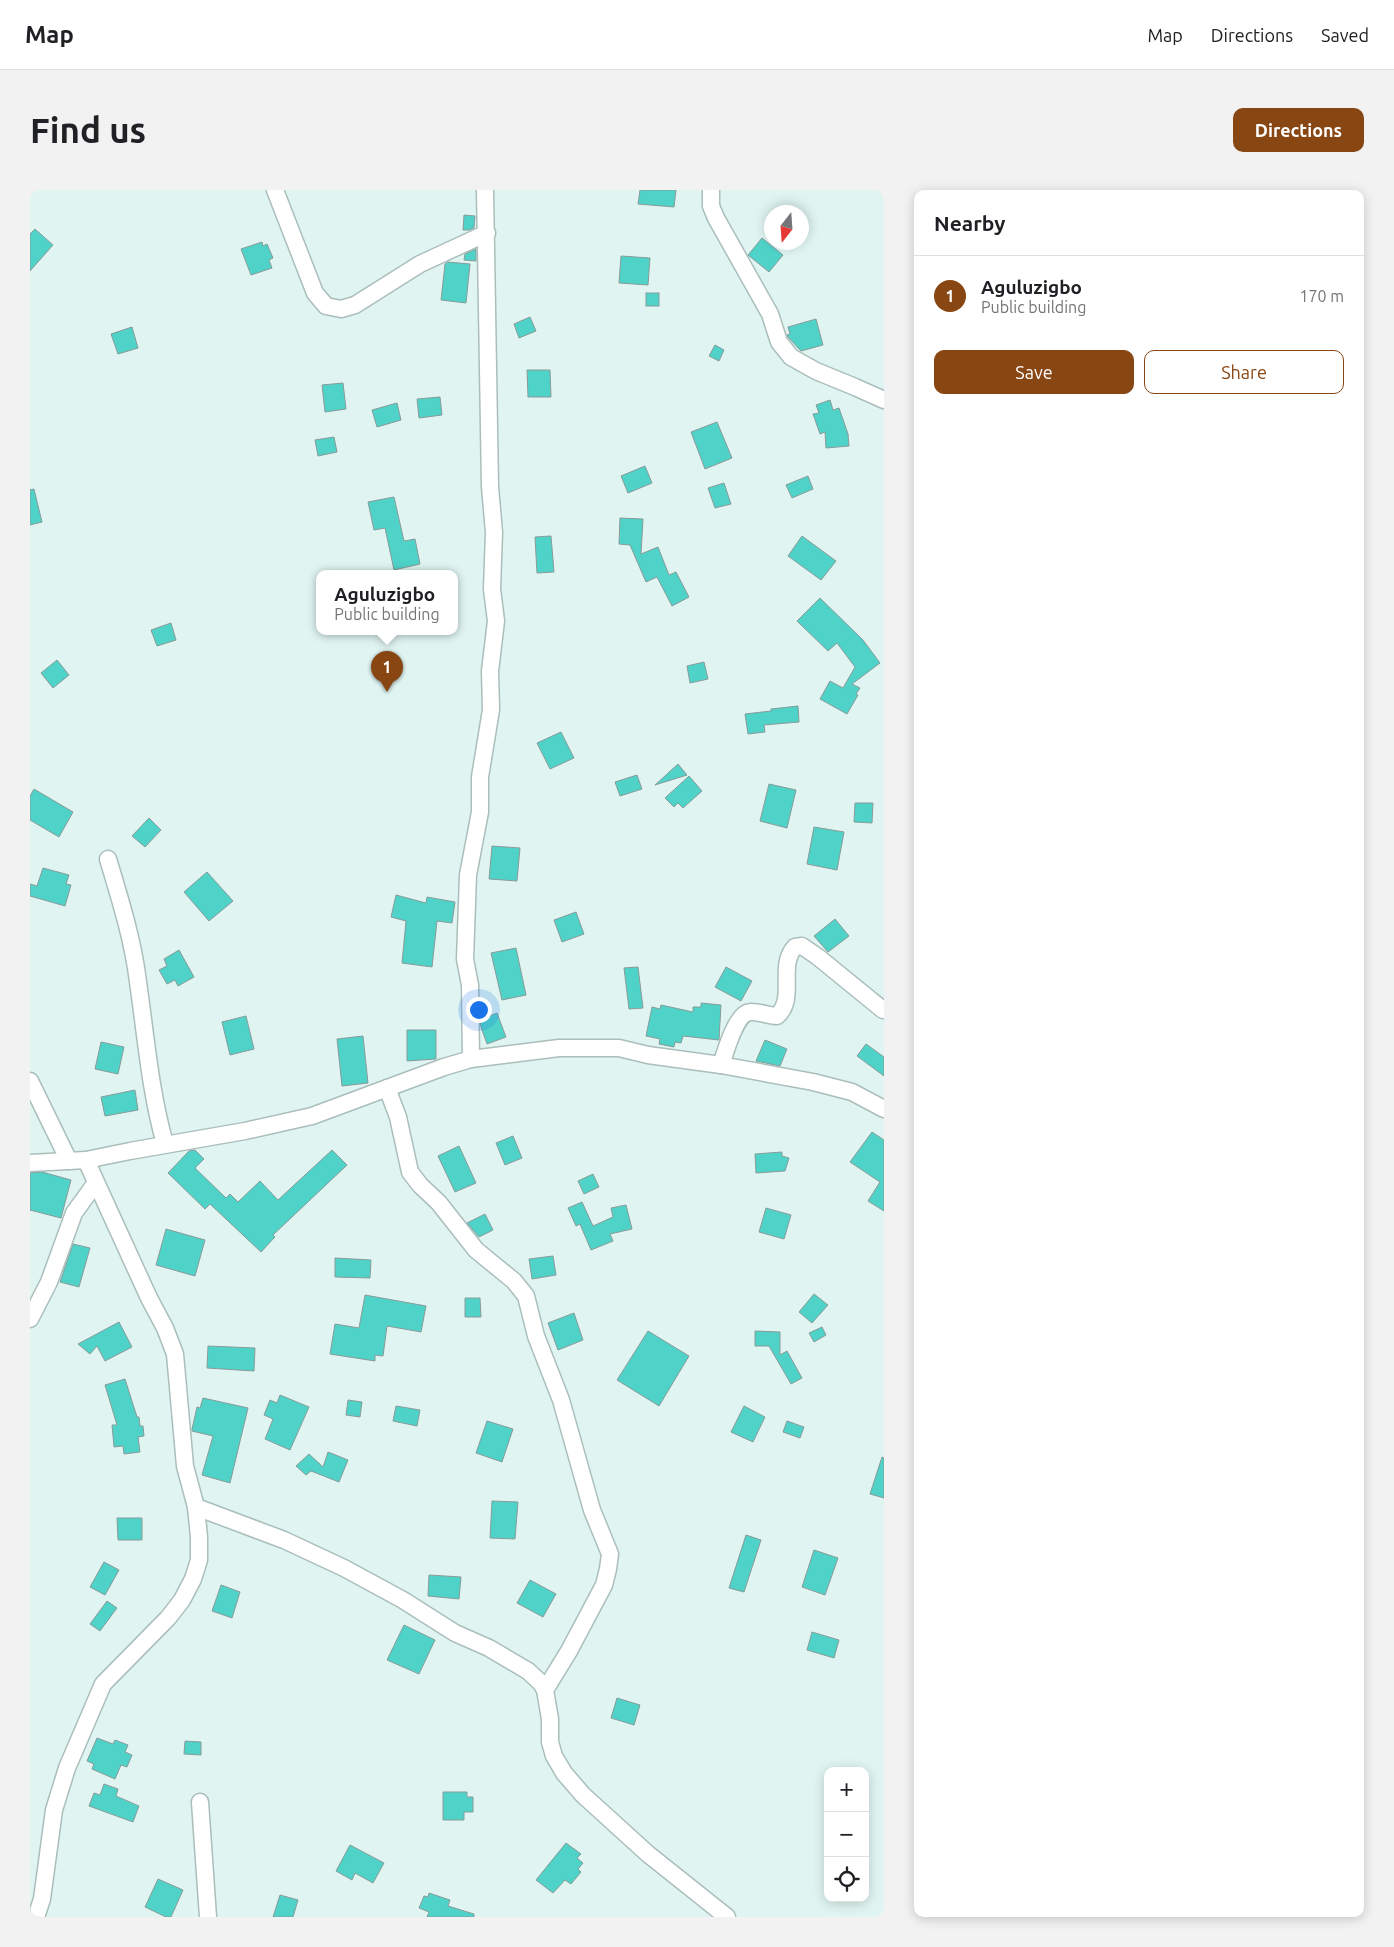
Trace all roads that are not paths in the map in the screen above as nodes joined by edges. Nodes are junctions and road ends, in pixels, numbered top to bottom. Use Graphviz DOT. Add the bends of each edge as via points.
graph roads {
  1 [pos="275,190"];
  2 [pos="485,190"];
  3 [pos="710,190"];
  4 [pos="487,233"];
  5 [pos="884,400"];
  6 [pos="108,859"];
  7 [pos="883,1010"];
  8 [pos="471,1059"];
  9 [pos="721,1065"];
  10 [pos="30,1082"];
  11 [pos="387,1088"];
  12 [pos="884,1109"];
  13 [pos="165,1144"];
  14 [pos="86,1160"];
  15 [pos="69,1161"];
  16 [pos="30,1163"];
  17 [pos="96,1184"];
  18 [pos="30,1319"];
  19 [pos="196,1508"];
  20 [pos="545,1690"];
  21 [pos="200,1802"];
  22 [pos="37,1917"];
  23 [pos="208,1917"];
  24 [pos="727,1917"];
  1 -- 4 [label="street" via="315,293 326,306 341,309 355,305 420,264"];
  2 -- 4 [label="street"];
  3 -- 5 [label="street" via="716,218 770,314 779,342 791,357 816,372"];
  4 -- 8 [label="street" via="490,487 494,532 492,589 496,621 490,671 491,710 480,777 480,812 468,875 465,959 470,985"];
  6 -- 13 [label="street" via="138,980 155,1110"];
  7 -- 9 [label="street" via="818,957 802,946 795,947 788,954 782,1012 778,1016 750,1012 743,1016"];
  8 -- 9 [label="street" via="559,1048 618,1048"];
  8 -- 11 [label="street"];
  9 -- 12 [label="street" via="844,1090"];
  10 -- 15 [label="street"];
  11 -- 13 [label="street" via="312,1116"];
  11 -- 20 [label="street" via="398,1117 410,1172 476,1250 514,1281 526,1296 536,1336 561,1400 592,1510 610,1554 604,1585"];
  13 -- 14 [label="street"];
  14 -- 15 [label="street"];
  14 -- 17 [label="street"];
  15 -- 16 [label="street"];
  17 -- 18 [label="street" via="74,1213 49,1282"];
  17 -- 19 [label="street" via="175,1354 185,1466"];
  19 -- 20 [label="street" via="284,1540 344,1568 455,1633 528,1670"];
  19 -- 22 [label="street" via="199,1560 193,1579 168,1618 103,1684 67,1768 51,1828"];
  20 -- 24 [label="street" via="550,1742 564,1774 648,1854"];
  21 -- 23 [label="street"];
}
